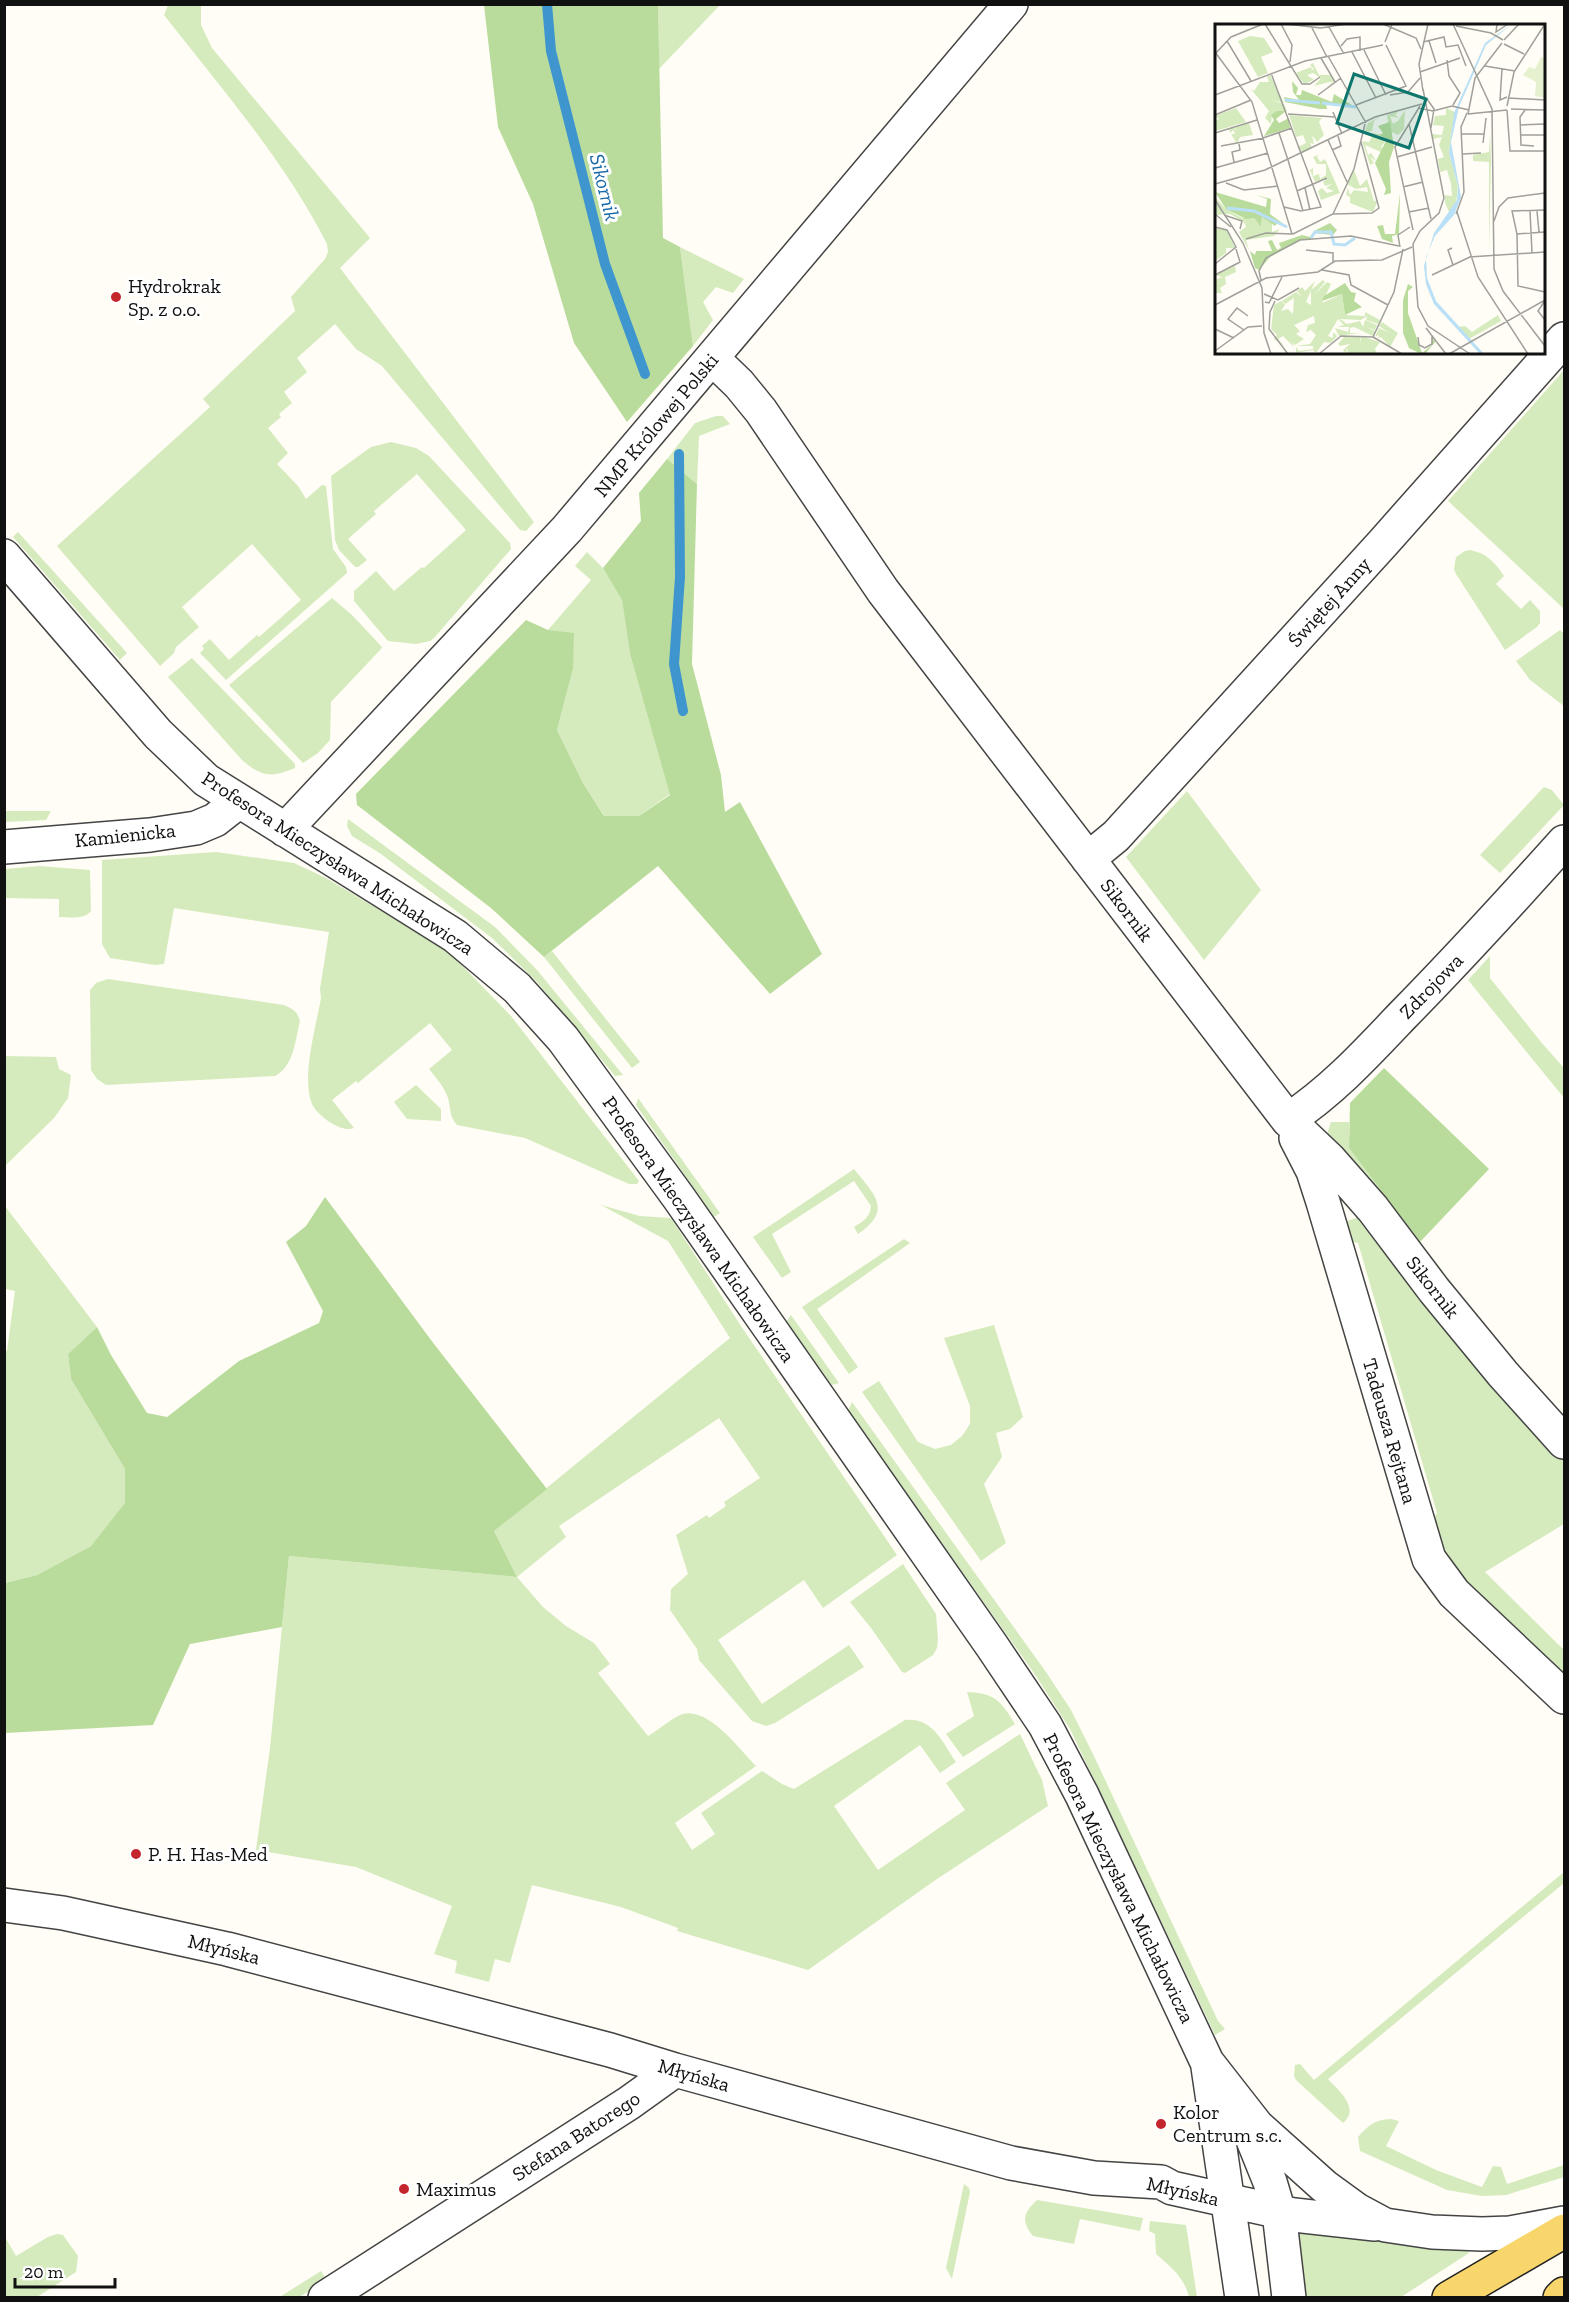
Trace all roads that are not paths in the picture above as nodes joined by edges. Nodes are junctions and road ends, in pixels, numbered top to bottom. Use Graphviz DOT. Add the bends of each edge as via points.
graph roads {
  1 [pos="1011,4"];
  2 [pos="1564,339"];
  3 [pos="713,359"];
  4 [pos="4,556"];
  5 [pos="238,802"];
  6 [pos="285,830"];
  7 [pos="1564,842"];
  8 [pos="4,847"];
  9 [pos="1088,859"];
  10 [pos="1288,1120"];
  11 [pos="1564,1442"];
  12 [pos="1564,1697"];
  13 [pos="4,1905"];
  14 [pos="1207,2062"];
  15 [pos="675,2070"];
  16 [pos="1239,2105"];
  17 [pos="1228,2201"];
  18 [pos="1279,2212"];
  19 [pos="1564,2223"];
  20 [pos="1385,2225"];
  21 [pos="1564,2231"];
  22 [pos="1564,2294"];
  23 [pos="325,2298"];
  24 [pos="1242,2298"];
  25 [pos="1289,2298"];
  26 [pos="1449,2298"];
  27 [pos="1560,2298"];
  1 -- 3 [label="street, NMP Królowej Polski"];
  2 -- 9 [label="street, Świętej Anny" via="1116,836"];
  3 -- 6 [label="street, NMP Królowej Polski" via="567,529"];
  3 -- 9 [label="street, Sikornik" via="762,411 883,591"];
  4 -- 5 [label="street, Profesora Mieczysława Michałowicza" via="158,734 206,780"];
  5 -- 6 [label="street, Profesora Mieczysława Michałowicza"];
  5 -- 8 [label="street, Kamienicka" via="215,820 196,828"];
  6 -- 14 [label="street, Profesora Mieczysława Michałowicza" via="455,936 492,965 543,1016 586,1068 1045,1725 1082,1795"];
  7 -- 10 [label="street, Zdrojowa" via="1441,977 1337,1083"];
  9 -- 10 [label="street, Sikornik"];
  10 -- 11 [label="street, Sikornik" via="1373,1209 1434,1290"];
  10 -- 12 [label="street, Tadeusza Rejtana" via="1323,1202 1429,1559 1454,1593"];
  13 -- 15 [label="street, Młyńska" via="63,1913 227,1949"];
  14 -- 16 [label="street, Profesora Mieczysława Michałowicza"];
  14 -- 17 [label="street, Profesora Mieczysława Michałowicza"];
  15 -- 17 [label="street, Młyńska" via="1011,2163 1094,2178 1161,2182"];
  15 -- 23 [label="street, Stefana Batorego"];
  16 -- 18 [label="street, Profesora Mieczysława Michałowicza"];
  16 -- 20 [label="street, Profesora Mieczysława Michałowicza" via="1269,2138 1324,2186"];
  17 -- 18 [label="street, Młyńska"];
  17 -- 24 [label="street, Profesora Mieczysława Michałowicza"];
  18 -- 20 [label="street, Młyńska"];
  18 -- 25 [label="street, Profesora Mieczysława Michałowicza"];
  19 -- 20 [label="street, Profesora Mieczysława Michałowicza" via="1482,2234"];
  21 -- 26 [label="main road"];
  22 -- 27 [label="main road"];
}
